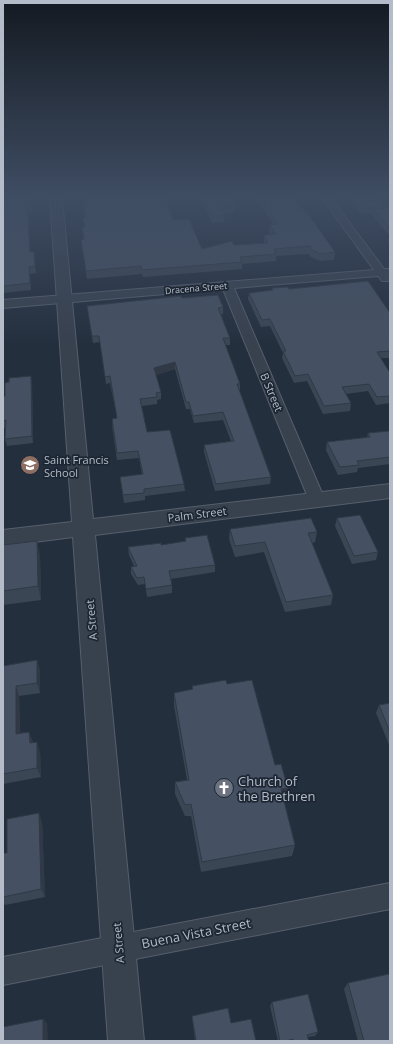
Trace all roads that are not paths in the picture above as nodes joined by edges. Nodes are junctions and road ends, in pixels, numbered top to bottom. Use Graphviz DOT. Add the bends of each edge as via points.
graph roads {
  1 [pos="60,247"];
  2 [pos="366,247"];
  3 [pos="386,272"];
  4 [pos="390,284"];
  5 [pos="227,285"];
  6 [pos="64,299"];
  7 [pos="3,304"];
  8 [pos="390,491"];
  9 [pos="317,500"];
  10 [pos="84,528"];
  11 [pos="3,538"];
  12 [pos="390,896"];
  13 [pos="119,948"];
  14 [pos="3,971"];
  15 [pos="126,1041"];
  1 -- 6 [label="street, A Street"];
  2 -- 3 [label="street"];
  3 -- 4 [label="street"];
  3 -- 5 [label="street, Dracena Street"];
  5 -- 6 [label="street, Dracena Street"];
  5 -- 9 [label="street, B Street"];
  6 -- 7 [label="street, Dracena Street"];
  6 -- 10 [label="street, A Street"];
  8 -- 9 [label="street, Palm Street"];
  9 -- 10 [label="street, Palm Street"];
  10 -- 11 [label="street, Palm Street"];
  10 -- 13 [label="street, A Street"];
  12 -- 13 [label="street, Buena Vista Street"];
  13 -- 14 [label="street, Buena Vista Street"];
  13 -- 15 [label="street, A Street"];
}
